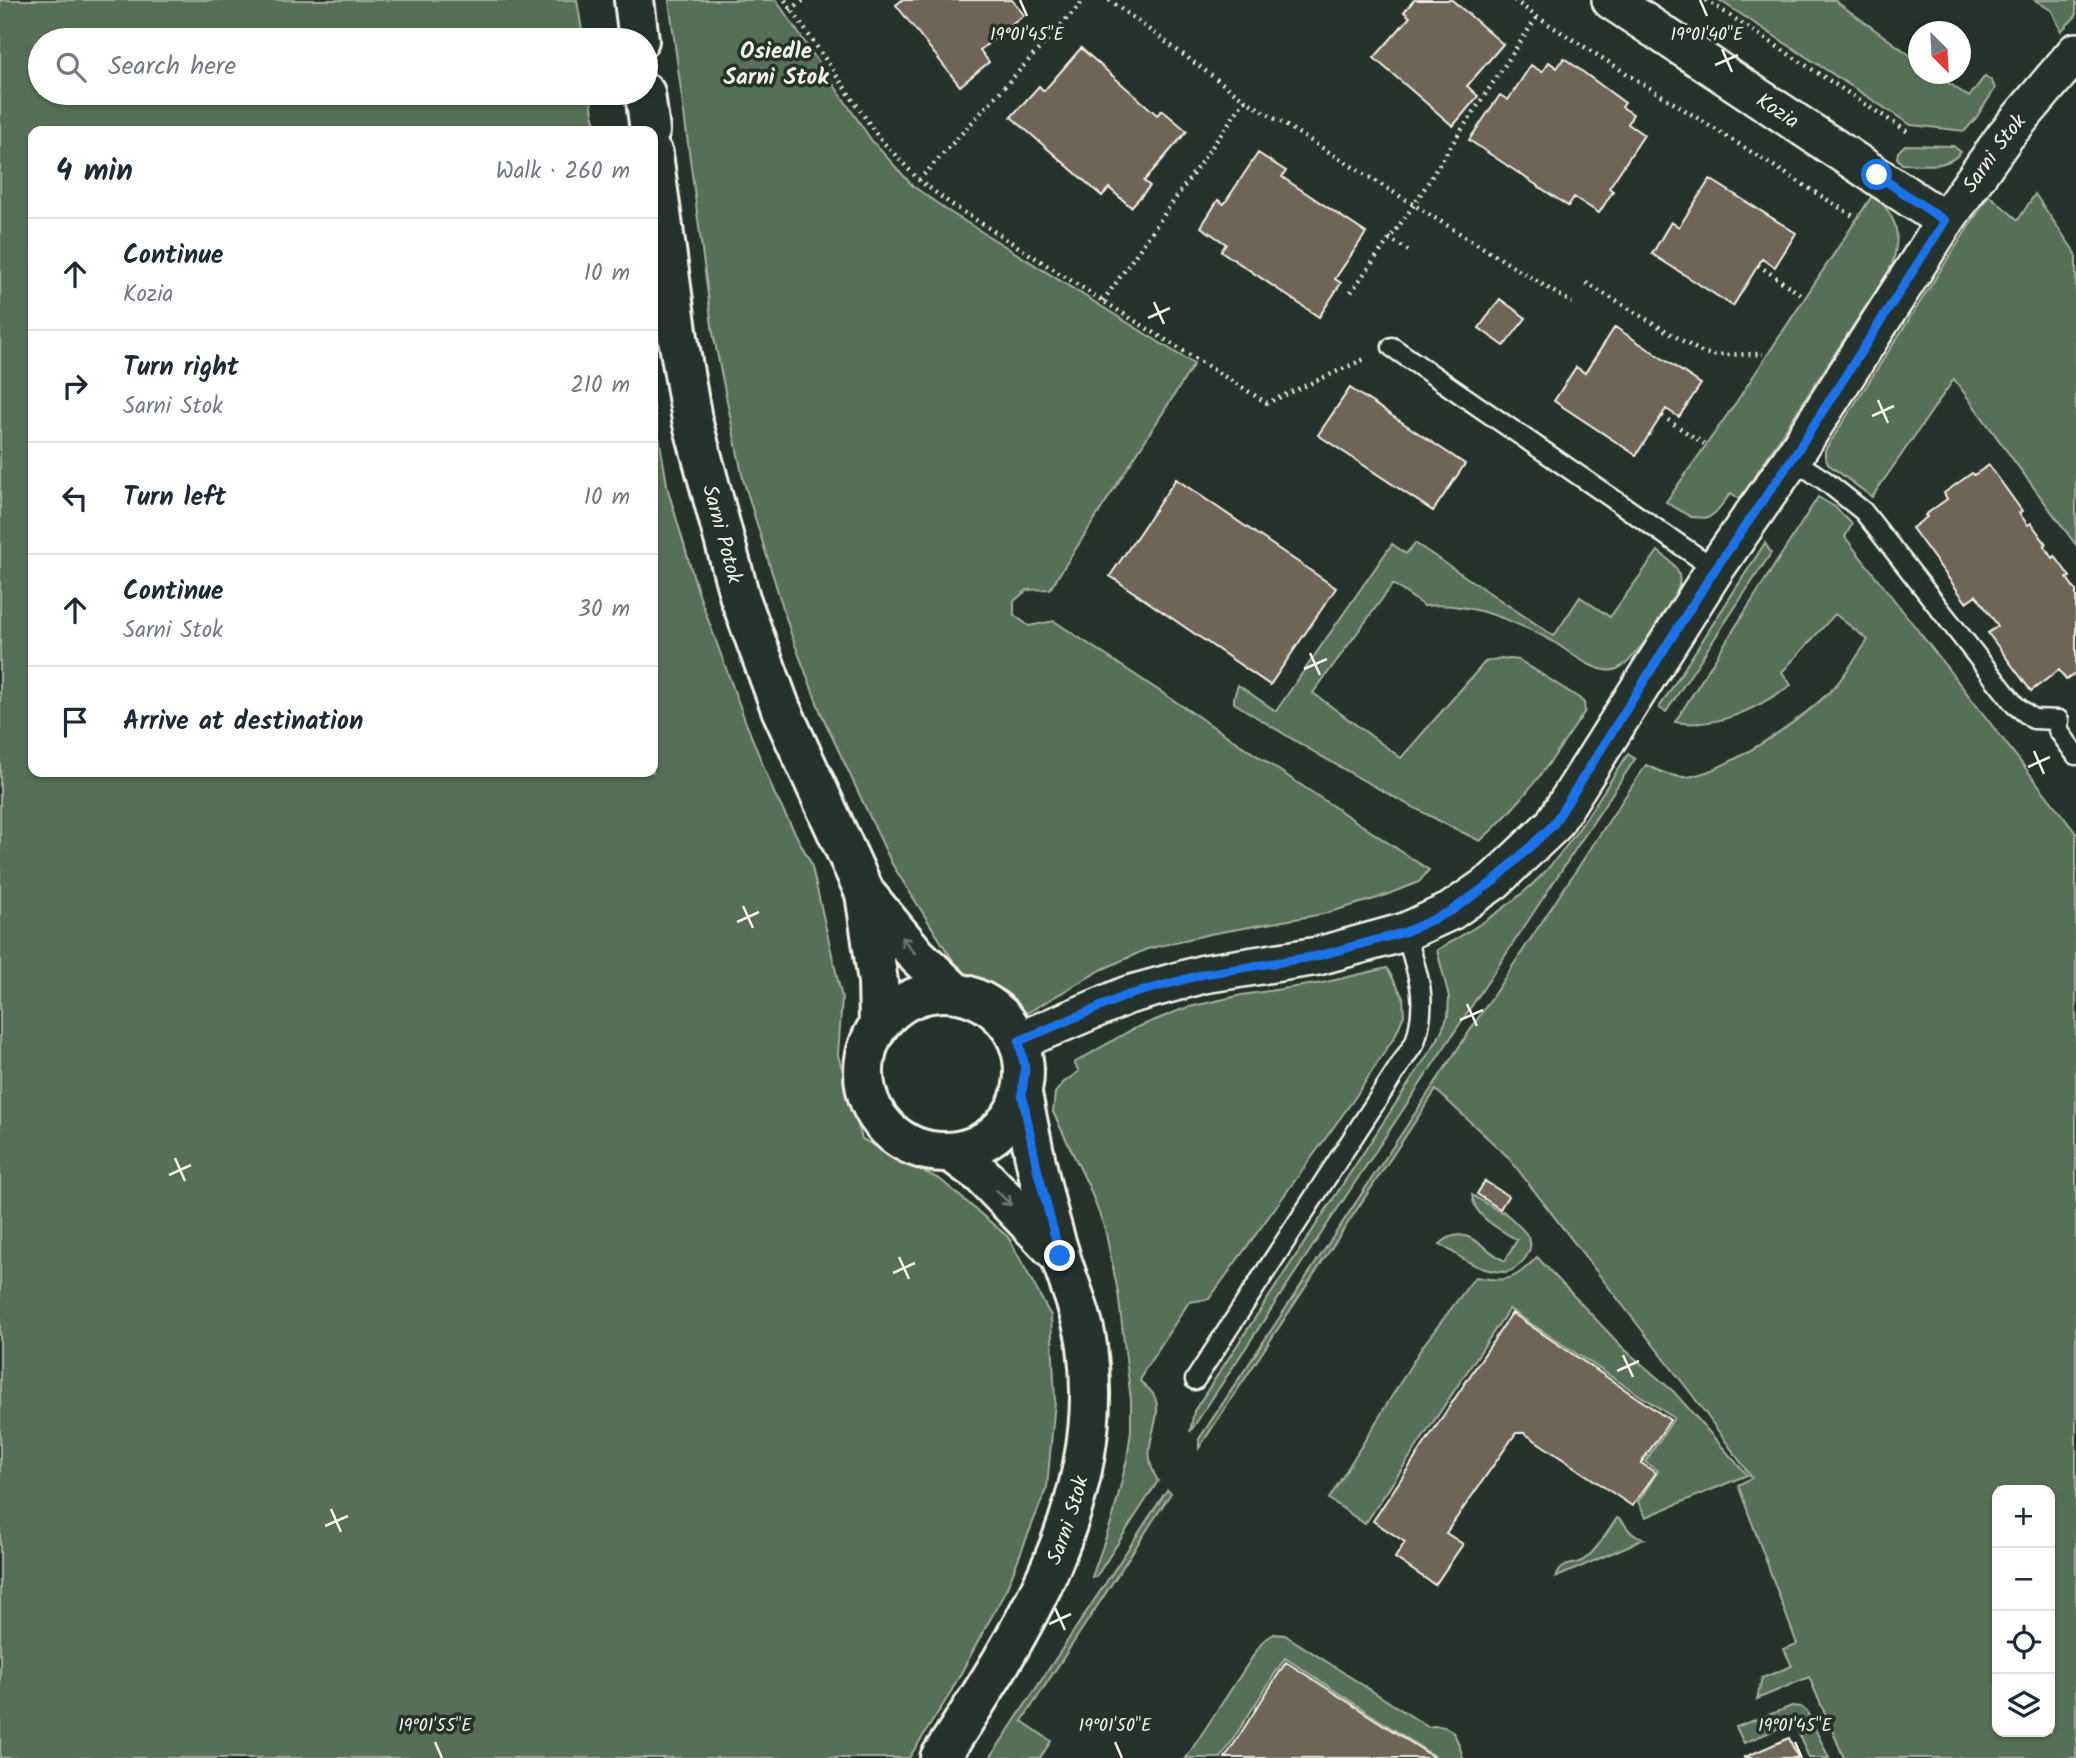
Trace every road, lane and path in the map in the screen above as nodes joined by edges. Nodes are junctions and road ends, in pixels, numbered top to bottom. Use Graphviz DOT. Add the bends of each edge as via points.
graph roads {
  1 [pos="634,0"];
  2 [pos="785,0"];
  3 [pos="804,0"];
  4 [pos="1084,0"];
  5 [pos="1108,0"];
  6 [pos="1514,0"];
  7 [pos="1611,0"];
  8 [pos="1706,0"];
  9 [pos="790,10"];
  10 [pos="1537,17"];
  11 [pos="638,28"];
  12 [pos="2076,52"];
  13 [pos="1245,100"];
  14 [pos="647,105"];
  15 [pos="649,126"];
  16 [pos="1908,132"];
  17 [pos="919,180"];
  18 [pos="658,191"];
  19 [pos="1414,205"];
  20 [pos="1853,216"];
  21 [pos="1945,221"];
  22 [pos="1390,238"];
  23 [pos="1409,251"];
  24 [pos="1758,265"];
  25 [pos="1586,283"];
  26 [pos="1351,292"];
  27 [pos="1800,294"];
  28 [pos="1103,301"];
  29 [pos="1572,303"];
  30 [pos="1392,347"];
  31 [pos="1763,354"];
  32 [pos="1662,416"];
  33 [pos="1704,444"];
  34 [pos="1792,459"];
  35 [pos="1715,569"];
  36 [pos="2076,755"];
  37 [pos="865,893"];
  38 [pos="1405,932"];
  39 [pos="956,992"];
  40 [pos="879,1024"];
  41 [pos="1019,1041"];
  42 [pos="1022,1094"];
  43 [pos="952,1153"];
  44 [pos="1060,1256"];
  45 [pos="1195,1380"];
  46 [pos="940,1758"];
  1 -- 11 [label="street"];
  2 -- 9 [label="path"];
  3 -- 9 [label="path"];
  4 -- 17 [label="path"];
  5 -- 13 [label="path"];
  6 -- 10 [label="path"];
  7 -- 21 [label="street, Kozia"];
  8 -- 16 [label="path"];
  9 -- 17 [label="path" via="878,138"];
  10 -- 19 [label="path"];
  10 -- 20 [label="path"];
  12 -- 21 [label="street, Sarni Stok" via="2005,136"];
  13 -- 19 [label="path"];
  13 -- 28 [label="path"];
  14 -- 15 [label="street"];
  17 -- 28 [label="path"];
  18 -- 37 [label="street, Sarni Potok" via="692,420 740,598 781,709"];
  19 -- 22 [label="path"];
  19 -- 29 [label="path"];
  21 -- 34 [label="street, Sarni Stok"];
  22 -- 23 [label="path"];
  22 -- 26 [label="path"];
  24 -- 27 [label="path"];
  25 -- 31 [label="path" via="1703,353"];
  28 -- 30 [label="path" via="1267,403"];
  30 -- 35 [label="lane"];
  32 -- 33 [label="path"];
  34 -- 35 [label="street, Sarni Stok"];
  34 -- 36 [label="lane" via="1863,511 2015,705 2033,719 2059,720 2059,730"];
  35 -- 38 [label="street, Sarni Stok" via="1553,825 1494,881 1451,911"];
  39 -- 37 [label="street, Sarni Potok, one-way" via="917,956"];
  37 -- 40 [label="street, Sarni Potok"];
  38 -- 41 [label="street, Sarni Stok" via="1318,956 1204,974 1128,995"];
  38 -- 45 [label="lane" via="1422,996 1415,1042"];
  39 -- 40 [label="street" via="905,1001"];
  39 -- 41 [label="street" via="994,1009"];
  40 -- 43 [label="street" via="865,1055 870,1105 878,1119 904,1142 936,1153"];
  41 -- 42 [label="street" via="1025,1068"];
  42 -- 43 [label="street" via="1003,1127 988,1140"];
  42 -- 44 [label="street, Sarni Stok"];
  43 -- 44 [label="street, Sarni Stok, one-way" via="982,1175"];
  44 -- 46 [label="street, Sarni Stok" via="1087,1346 1088,1436 1079,1486 1052,1568 1027,1619"];
}
